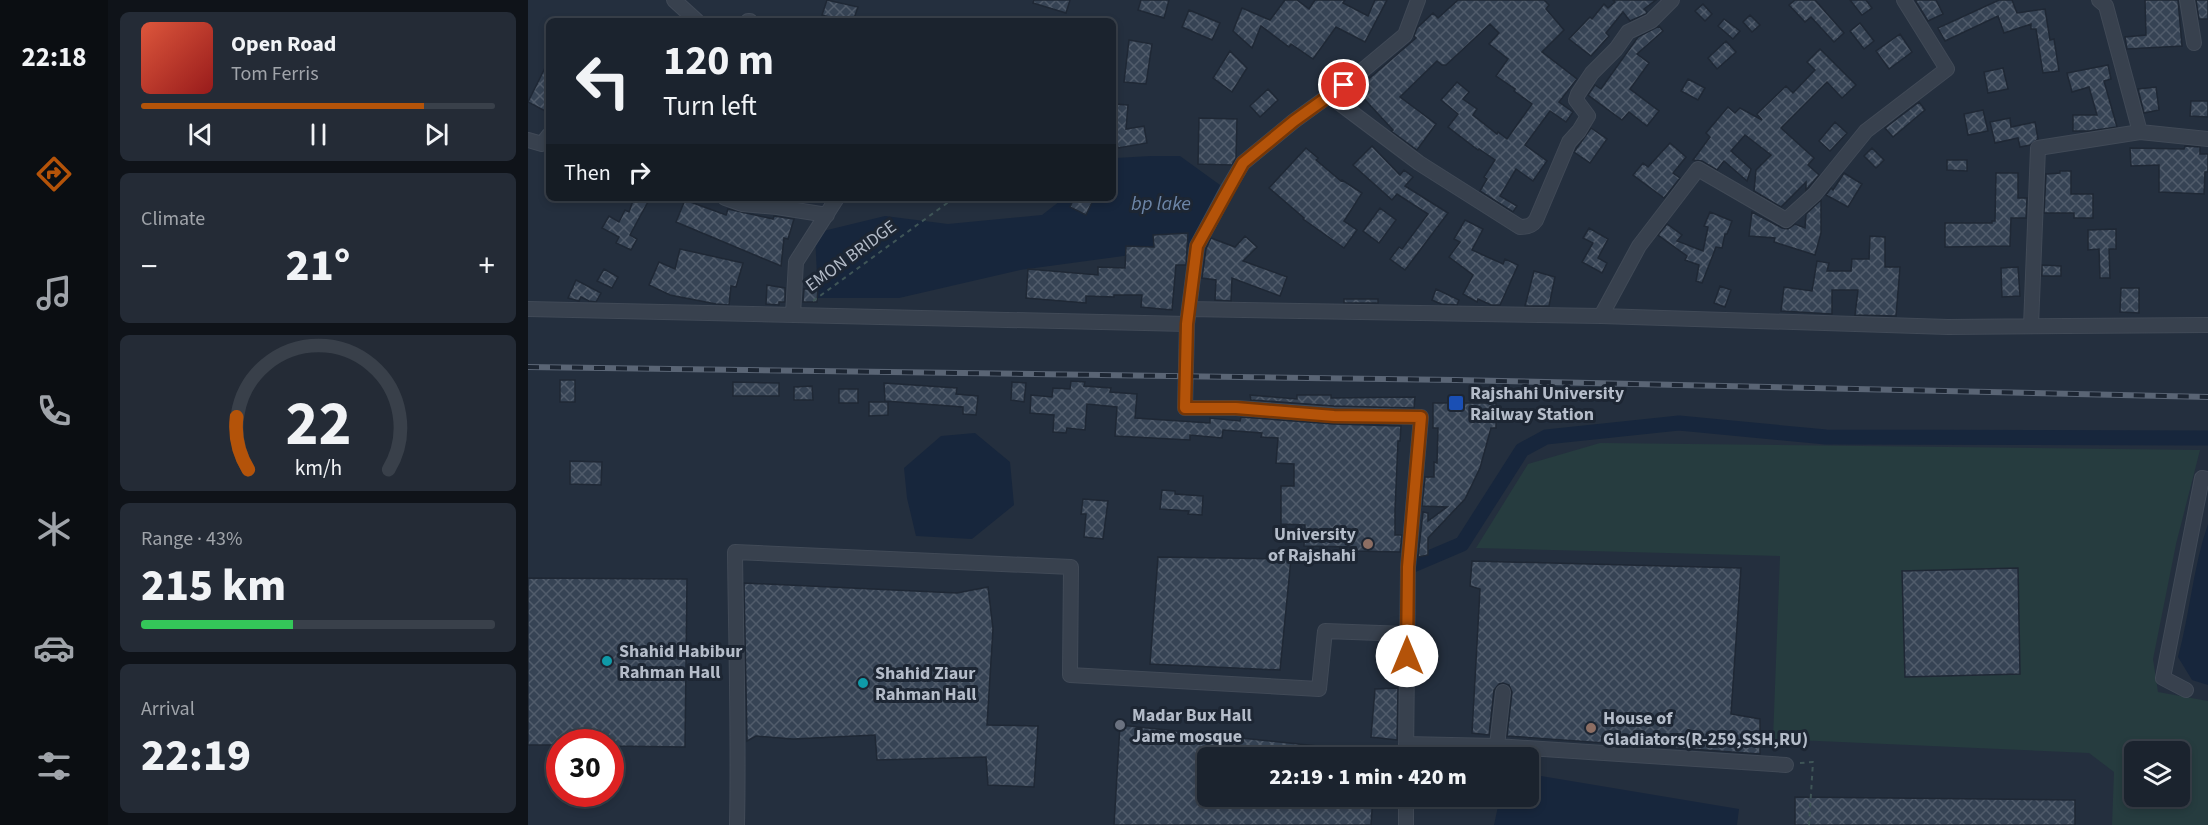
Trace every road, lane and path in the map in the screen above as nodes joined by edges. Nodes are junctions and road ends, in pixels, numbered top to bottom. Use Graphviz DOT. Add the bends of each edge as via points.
graph roads {
  1 [pos="674,0"];
  2 [pos="1418,0"];
  3 [pos="1672,0"];
  4 [pos="1904,0"];
  5 [pos="2099,0"];
  6 [pos="2187,0"];
  7 [pos="694,18"];
  8 [pos="2194,43"];
  9 [pos="1330,96"];
  10 [pos="2140,132"];
  11 [pos="546,139"];
  12 [pos="2208,139"];
  13 [pos="528,140"];
  14 [pos="734,201"];
  15 [pos="835,201"];
  16 [pos="950,201"];
  17 [pos="827,215"];
  18 [pos="528,309"];
  19 [pos="1189,309"];
  20 [pos="793,315"];
  21 [pos="1601,316"];
  22 [pos="1187,324"];
  23 [pos="2208,326"];
  24 [pos="2031,327"];
  25 [pos="2208,479"];
  26 [pos="1407,634"];
  27 [pos="2186,690"];
  28 [pos="1503,692"];
  29 [pos="1497,746"];
  30 [pos="1406,747"];
  31 [pos="1479,747"];
  32 [pos="1786,765"];
  33 [pos="1406,807"];
  34 [pos="737,825"];
  35 [pos="1406,825"];
  36 [pos="1809,825"];
  1 -- 7 [label="street"];
  2 -- 9 [label="street" via="1405,35"];
  3 -- 9 [label="street" via="1650,21 1628,32 1578,94 1576,100 1588,116 1569,142 1533,225 1520,227 1419,163"];
  4 -- 21 [label="street" via="1947,69 1866,131 1815,194 1786,220 1698,169 1639,246"];
  5 -- 10 [label="street" via="2106,6"];
  6 -- 8 [label="street"];
  9 -- 19 [label="street" via="1243,163 1197,246"];
  10 -- 12 [label="street"];
  10 -- 24 [label="street" via="2038,148"];
  11 -- 13 [label="street" via="542,144"];
  14 -- 17 [label="street"];
  15 -- 17 [label="street"];
  16 -- 20 [label="path, EMON BRIDGE"];
  17 -- 20 [label="street" via="796,262"];
  18 -- 20 [label="street"];
  19 -- 21 [label="street"];
  19 -- 22 [label="street"];
  20 -- 22 [label="street"];
  21 -- 24 [label="street"];
  22 -- 26 [label="street" via="1185,408 1421,417 1408,567"];
  23 -- 24 [label="street"];
  25 -- 27 [label="street" via="2202,478 2163,678"];
  26 -- 30 [label="street"];
  26 -- 34 [label="street" via="1324,631 1319,689 1070,675 1071,567 735,552"];
  28 -- 29 [label="street"];
  29 -- 31 [label="street"];
  29 -- 32 [label="street"];
  32 -- 36 [label="path" via="1813,762"];
  33 -- 35 [label="street"];
}
